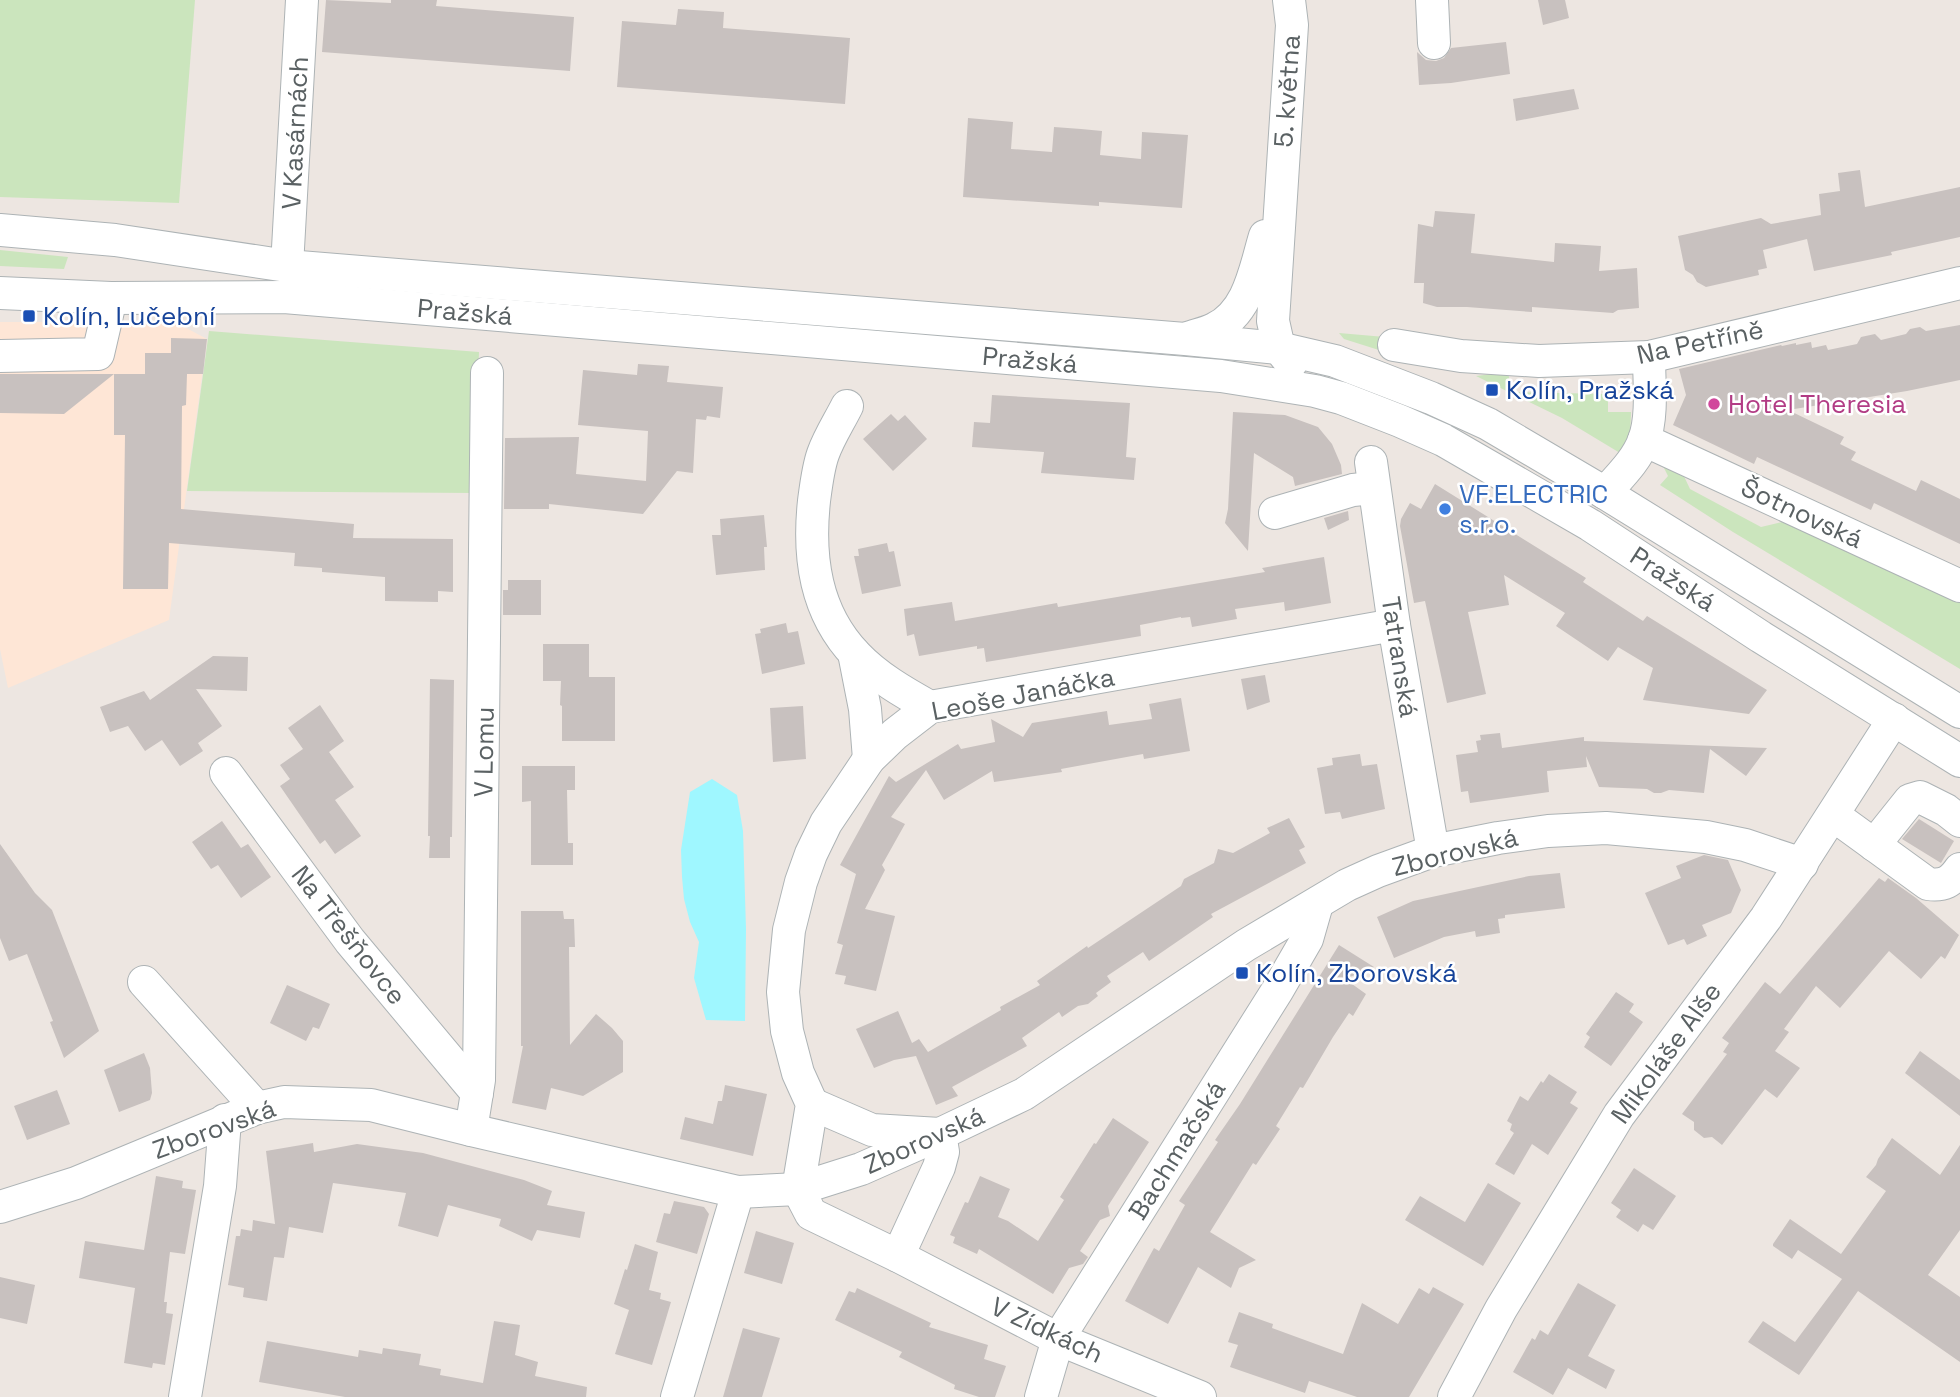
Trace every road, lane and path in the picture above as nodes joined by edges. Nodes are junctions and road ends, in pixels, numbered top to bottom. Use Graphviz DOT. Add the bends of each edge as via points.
graph roads {
  1 [pos="303,0"];
  2 [pos="1289,0"];
  3 [pos="1432,0"];
  4 [pos="1434,43"];
  5 [pos="1281,181"];
  6 [pos="0,230"];
  7 [pos="286,266"];
  8 [pos="1960,283"];
  9 [pos="0,293"];
  10 [pos="111,298"];
  11 [pos="1185,339"];
  12 [pos="1394,345"];
  13 [pos="9,348"];
  14 [pos="1279,348"];
  15 [pos="1650,357"];
  16 [pos="487,373"];
  17 [pos="1221,376"];
  18 [pos="1315,391"];
  19 [pos="847,406"];
  20 [pos="1644,440"];
  21 [pos="1605,493"];
  22 [pos="1275,513"];
  23 [pos="1960,586"];
  24 [pos="1394,625"];
  25 [pos="854,653"];
  26 [pos="930,707"];
  27 [pos="1960,712"];
  28 [pos="1894,719"];
  29 [pos="869,759"];
  30 [pos="1960,761"];
  31 [pos="226,774"];
  32 [pos="1833,815"];
  33 [pos="1960,821"];
  34 [pos="1874,845"];
  35 [pos="1433,851"];
  36 [pos="1802,864"];
  37 [pos="1960,869"];
  38 [pos="1317,904"];
  39 [pos="144,982"];
  40 [pos="477,1093"];
  41 [pos="812,1104"];
  42 [pos="257,1108"];
  43 [pos="225,1120"];
  44 [pos="471,1130"];
  45 [pos="940,1135"];
  46 [pos="798,1189"];
  47 [pos="738,1192"];
  48 [pos="0,1207"];
  49 [pos="898,1256"];
  50 [pos="1058,1339"];
  51 [pos="185,1397"];
  52 [pos="677,1397"];
  53 [pos="1041,1397"];
  54 [pos="1200,1397"];
  55 [pos="1454,1397"];
  1 -- 7 [label="street, V Kasárnách"];
  2 -- 5 [label="street, 5. května" via="1292,24"];
  3 -- 4 [label="street"];
  5 -- 11 [label="street, 5. května" via="1243,301 1215,329"];
  5 -- 14 [label="street, 5. května" via="1273,321"];
  6 -- 7 [label="street, Pražská" via="115,240"];
  7 -- 11 [label="street, Pražská"];
  8 -- 15 [label="street, Na Petříně"];
  9 -- 10 [label="street, Pražská"];
  10 -- 13 [label="street" via="98,354"];
  10 -- 17 [label="street, Pražská" via="284,297"];
  11 -- 14 [label="street, Pražská"];
  12 -- 15 [label="street, Na Petříně" via="1461,356 1539,361"];
  14 -- 17 [label="street"];
  14 -- 18 [label="street"];
  14 -- 21 [label="street, Pražská" via="1335,361 1431,398 1488,424"];
  15 -- 20 [label="street"];
  16 -- 40 [label="street, V Lomu"];
  17 -- 18 [label="street, Pražská"];
  18 -- 28 [label="street, Pražská" via="1443,440 1590,525"];
  19 -- 25 [label="street" via="822,455 812,520 812,559 825,609"];
  20 -- 21 [label="street"];
  20 -- 23 [label="street, Šotnovská"];
  21 -- 27 [label="street, Pražská"];
  22 -- 24 [label="street, Tatranská" via="1353,490 1372,475"];
  24 -- 26 [label="street, Leoše Janáčka"];
  24 -- 35 [label="street, Tatranská"];
  25 -- 26 [label="street" via="882,678"];
  25 -- 29 [label="street"];
  26 -- 29 [label="street, Leoše Janáčka"];
  28 -- 30 [label="street, Pražská"];
  28 -- 32 [label="street, Mikoláše Alše"];
  29 -- 41 [label="street, Leoše Janáčka" via="811,854 789,930 783,992 787,1031"];
  31 -- 40 [label="street, Na Třešňovce" via="350,941"];
  32 -- 34 [label="street"];
  32 -- 36 [label="street, Mikoláše Alše"];
  33 -- 34 [label="street" via="1920,797 1910,800"];
  34 -- 37 [label="street" via="1928,884 1940,886"];
  35 -- 36 [label="street, Zborovská" via="1523,834 1606,828 1706,837"];
  35 -- 38 [label="street, Zborovská" via="1378,871"];
  36 -- 55 [label="street, Mikoláše Alše" via="1619,1115 1501,1309"];
  38 -- 45 [label="street, Zborovská" via="1246,945 1024,1094"];
  38 -- 50 [label="street, Bachmačská" via="1307,939 1277,991"];
  39 -- 42 [label="street"];
  40 -- 44 [label="street, V Lomu"];
  41 -- 45 [label="street" via="872,1130"];
  41 -- 46 [label="street"];
  42 -- 43 [label="street, Zborovská"];
  42 -- 44 [label="street, Zborovská" via="284,1102 372,1105"];
  43 -- 48 [label="street, Zborovská" via="76,1183"];
  43 -- 51 [label="street" via="220,1186"];
  44 -- 47 [label="street, Zborovská"];
  45 -- 46 [label="street, Zborovská" via="861,1169"];
  45 -- 49 [label="street" via="943,1152 939,1167"];
  46 -- 47 [label="street, Zborovská"];
  46 -- 49 [label="street, V Zídkách" via="811,1214"];
  47 -- 52 [label="street"];
  49 -- 50 [label="street, V Zídkách"];
  50 -- 53 [label="street, Bachmačská"];
  50 -- 54 [label="street, V Zídkách"];
}
